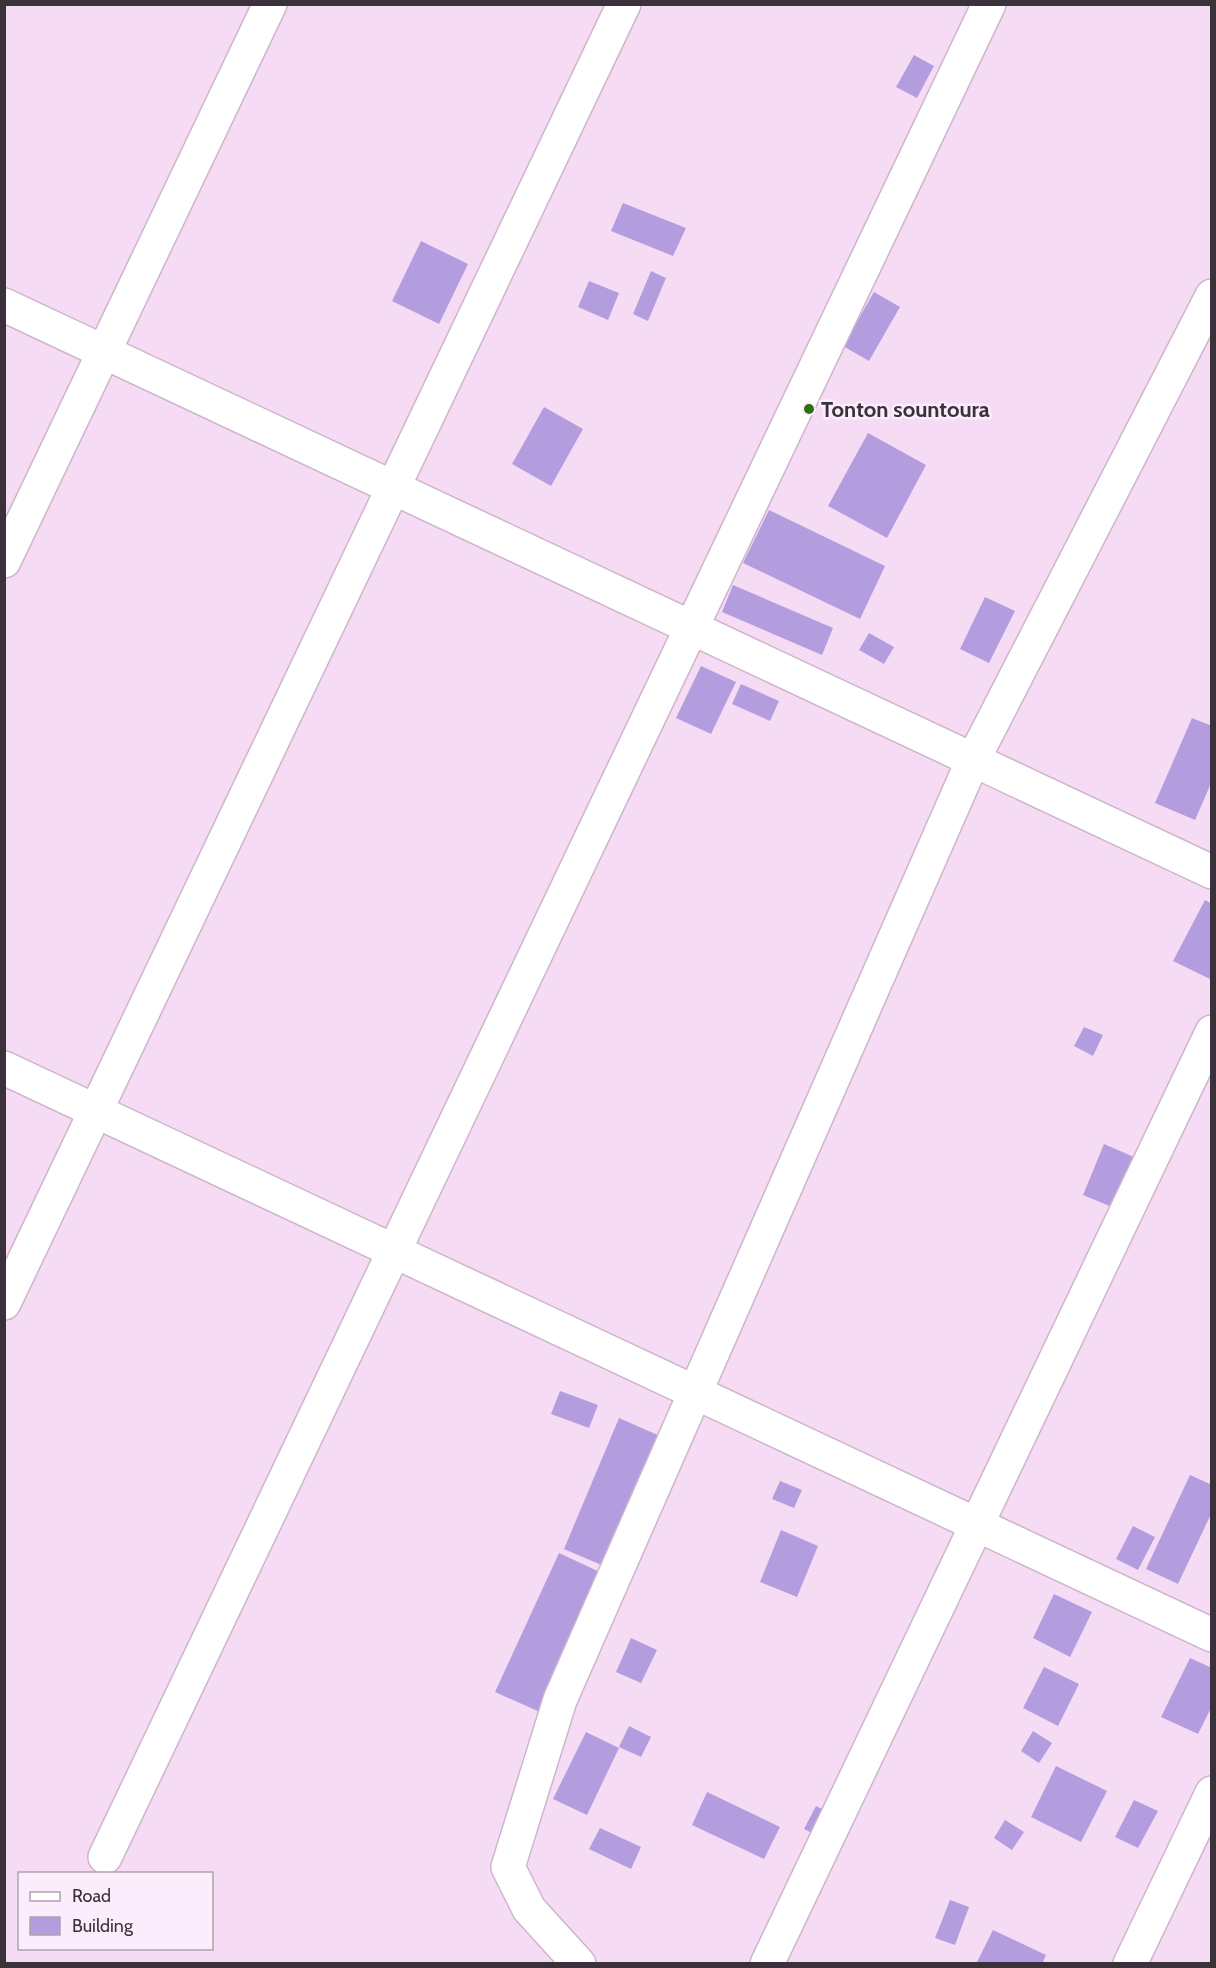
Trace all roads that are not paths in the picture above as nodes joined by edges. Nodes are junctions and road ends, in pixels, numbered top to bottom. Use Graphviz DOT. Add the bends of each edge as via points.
graph roads {
  1 [pos="270,4"];
  2 [pos="624,4"];
  3 [pos="989,4"];
  4 [pos="4,305"];
  5 [pos="1208,312"];
  6 [pos="104,352"];
  7 [pos="393,488"];
  8 [pos="4,561"];
  9 [pos="692,628"];
  10 [pos="974,760"];
  11 [pos="1212,872"];
  12 [pos="1212,1032"];
  13 [pos="4,1068"];
  14 [pos="96,1111"];
  15 [pos="394,1251"];
  16 [pos="4,1303"];
  17 [pos="695,1392"];
  18 [pos="977,1524"];
  19 [pos="1212,1635"];
  20 [pos="1212,1793"];
  21 [pos="105,1857"];
  22 [pos="579,1964"];
  23 [pos="767,1964"];
  24 [pos="1130,1964"];
  1 -- 6 [label="street"];
  2 -- 7 [label="street"];
  3 -- 9 [label="street"];
  4 -- 6 [label="street"];
  5 -- 10 [label="street"];
  6 -- 7 [label="street"];
  6 -- 8 [label="street"];
  7 -- 9 [label="street"];
  7 -- 14 [label="street"];
  9 -- 10 [label="street"];
  9 -- 15 [label="street"];
  10 -- 11 [label="street"];
  10 -- 17 [label="street"];
  12 -- 18 [label="street"];
  13 -- 14 [label="street"];
  14 -- 15 [label="street"];
  14 -- 16 [label="street"];
  15 -- 17 [label="street"];
  15 -- 21 [label="street"];
  17 -- 18 [label="street"];
  17 -- 22 [label="street" via="560,1700 508,1867 529,1909"];
  18 -- 19 [label="street"];
  18 -- 23 [label="street"];
  20 -- 24 [label="street"];
}
